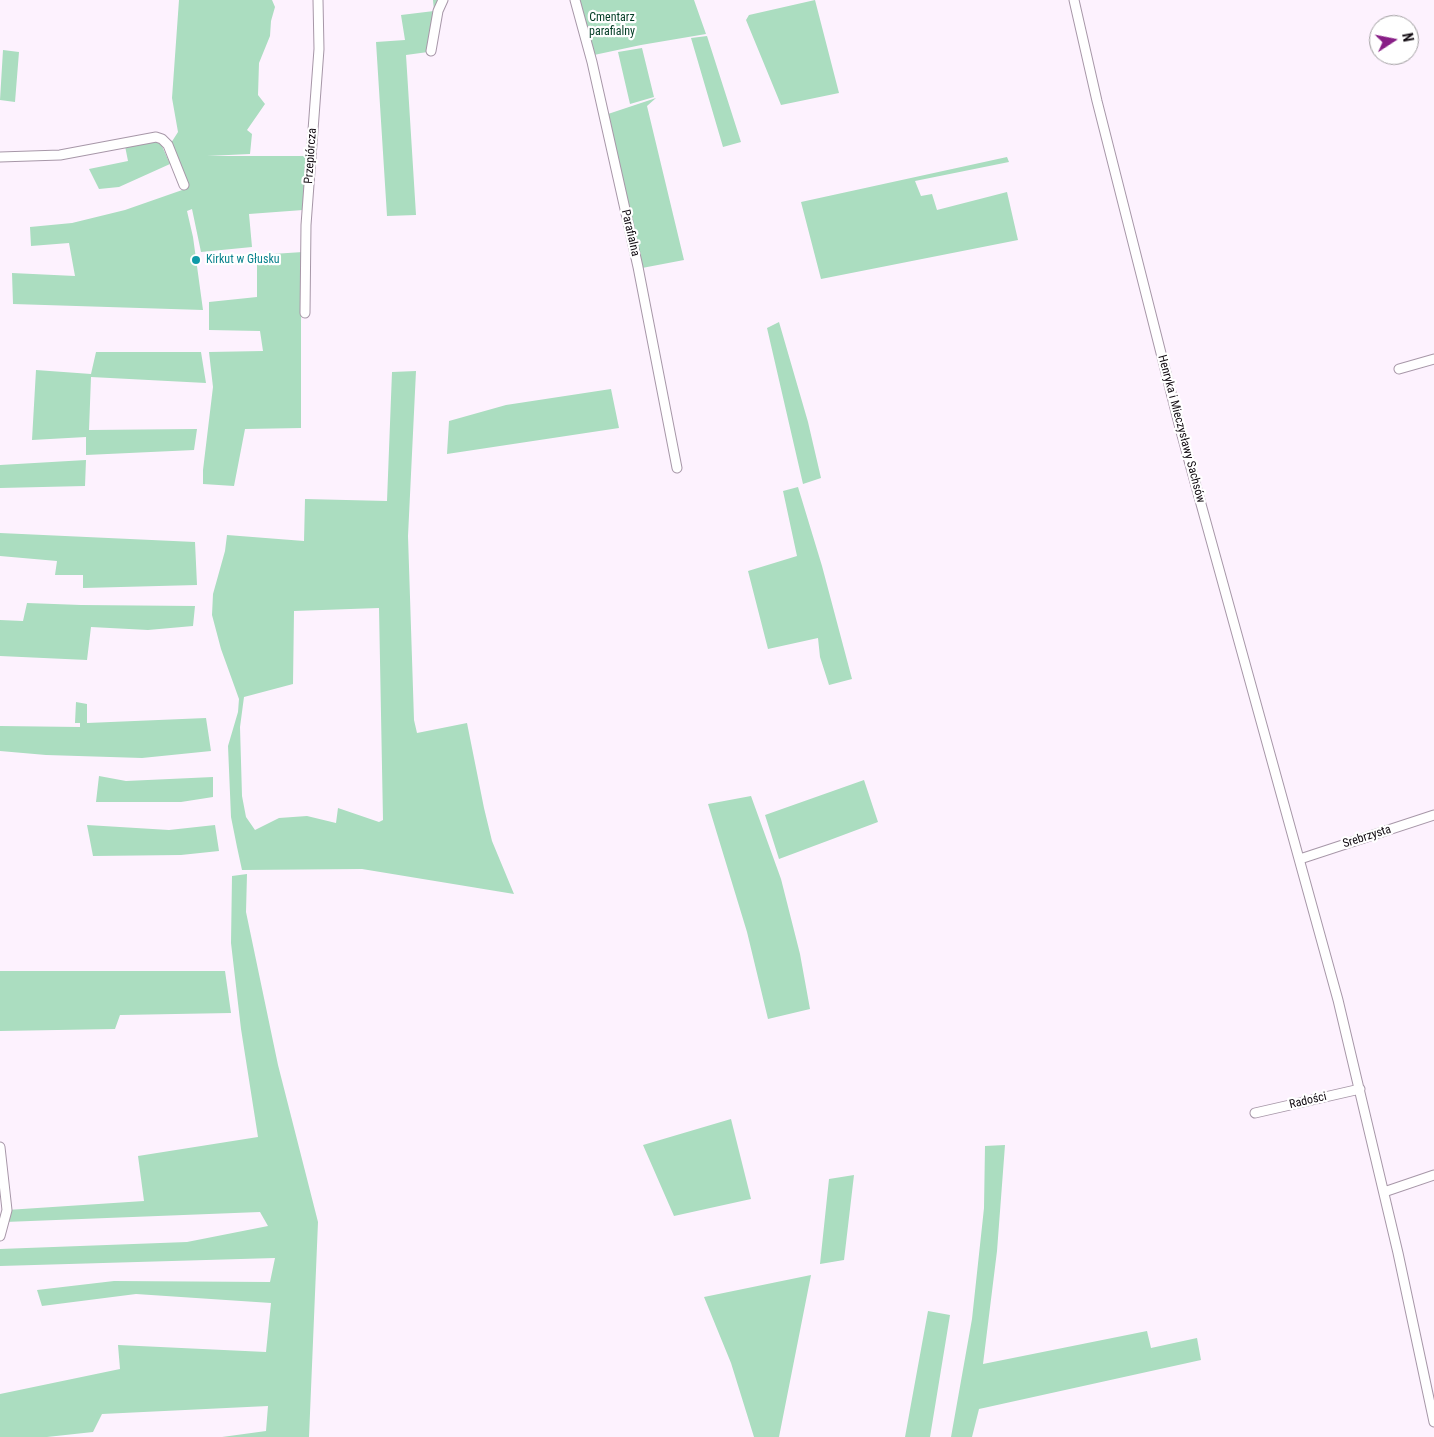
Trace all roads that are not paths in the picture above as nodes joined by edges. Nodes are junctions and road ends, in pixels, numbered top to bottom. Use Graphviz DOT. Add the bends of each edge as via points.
graph roads {
  1 [pos="318,0"];
  2 [pos="443,0"];
  3 [pos="575,0"];
  4 [pos="1074,0"];
  5 [pos="431,51"];
  6 [pos="0,157"];
  7 [pos="184,184"];
  8 [pos="305,313"];
  9 [pos="1434,359"];
  10 [pos="1399,370"];
  11 [pos="677,468"];
  12 [pos="1434,815"];
  13 [pos="1299,857"];
  14 [pos="1360,1089"];
  15 [pos="1255,1113"];
  16 [pos="0,1147"];
  17 [pos="1434,1175"];
  18 [pos="1384,1192"];
  19 [pos="0,1236"];
  20 [pos="1434,1422"];
  1 -- 8 [label="street, Przepiórcza" via="319,49 306,225"];
  2 -- 5 [label="street"];
  3 -- 11 [label="street, Parafialna" via="636,258"];
  4 -- 13 [label="street, Henryka i Mieczysławy Sachsów" via="1178,419"];
  6 -- 7 [label="street" via="60,155 156,137 168,145"];
  9 -- 10 [label="street"];
  12 -- 13 [label="street, Srebrzysta"];
  13 -- 14 [label="street, Henryka i Mieczysławy Sachsów"];
  14 -- 15 [label="street, Radości"];
  14 -- 18 [label="street, Henryka i Mieczysławy Sachsów"];
  16 -- 19 [label="street" via="7,1210"];
  17 -- 18 [label="street"];
  18 -- 20 [label="street, Henryka i Mieczysławy Sachsów"];
}
